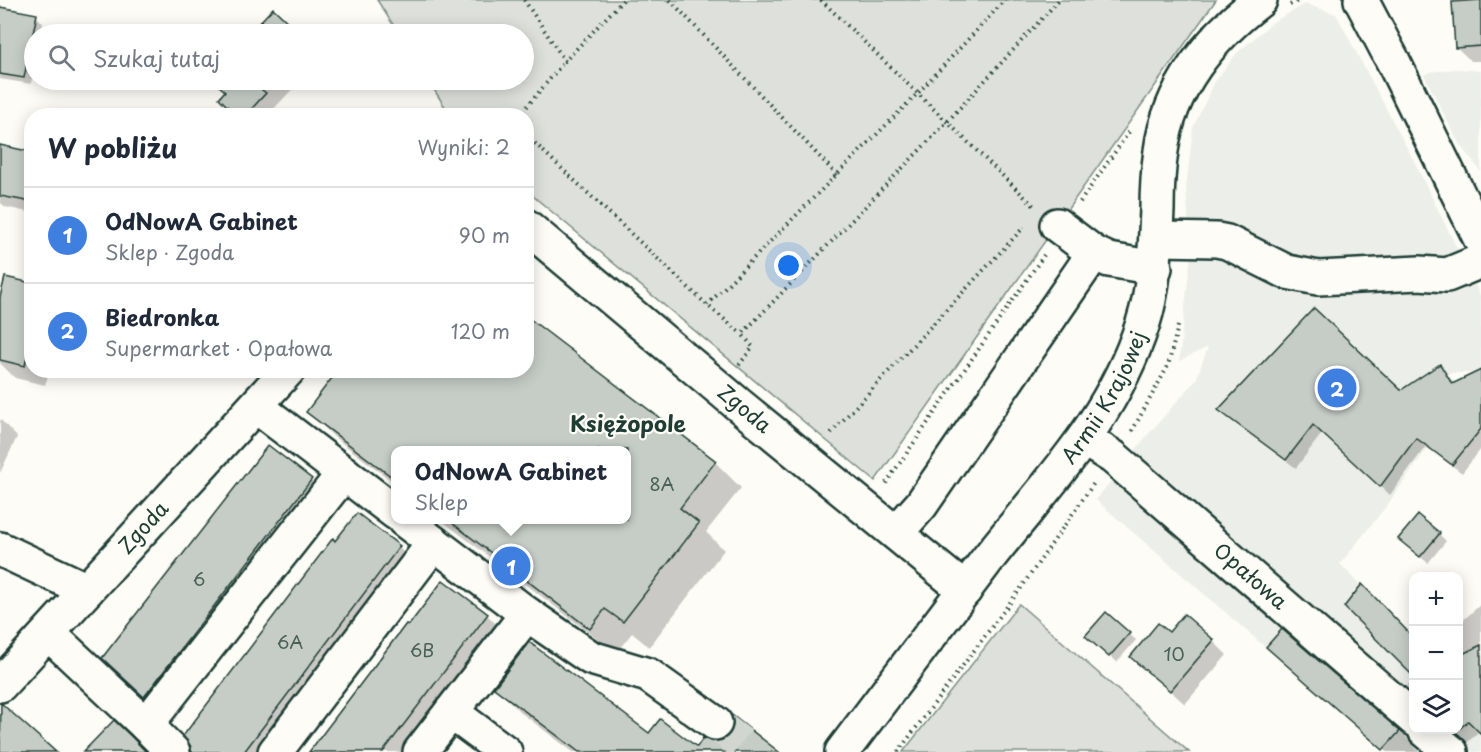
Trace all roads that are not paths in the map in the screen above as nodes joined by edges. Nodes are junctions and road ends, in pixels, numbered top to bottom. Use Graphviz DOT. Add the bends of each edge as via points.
graph roads {
  1 [pos="1260,0"];
  2 [pos="1361,0"];
  3 [pos="1043,219"];
  4 [pos="534,233"];
  5 [pos="1481,240"];
  6 [pos="1094,253"];
  7 [pos="1156,253"];
  8 [pos="1481,261"];
  9 [pos="281,378"];
  10 [pos="256,406"];
  11 [pos="1084,439"];
  12 [pos="344,473"];
  13 [pos="391,509"];
  14 [pos="410,524"];
  15 [pos="896,533"];
  16 [pos="434,543"];
  17 [pos="0,549"];
  18 [pos="87,590"];
  19 [pos="965,590"];
  20 [pos="527,614"];
  21 [pos="48,633"];
  22 [pos="0,685"];
  23 [pos="451,712"];
  24 [pos="1409,716"];
  25 [pos="715,723"];
  26 [pos="146,725"];
  27 [pos="1431,734"];
  28 [pos="173,752"];
  29 [pos="275,752"];
  30 [pos="420,752"];
  31 [pos="505,752"];
  32 [pos="842,752"];
  33 [pos="1451,752"];
  1 -- 7 [label="street, Armii Krajowej" via="1215,39 1191,72 1171,111 1161,151"];
  2 -- 5 [label="street"];
  3 -- 6 [label="street"];
  4 -- 15 [label="street, Zgoda"];
  6 -- 7 [label="street" via="1108,260"];
  6 -- 15 [label="street" via="921,505"];
  7 -- 8 [label="street" via="1217,240 1287,272 1318,278 1447,275"];
  7 -- 11 [label="street, Armii Krajowej" via="1144,321 1110,401"];
  9 -- 10 [label="street, Zgoda"];
  10 -- 12 [label="street"];
  10 -- 18 [label="street, Zgoda"];
  11 -- 19 [label="street, Armii Krajowej"];
  11 -- 24 [label="street, Opałowa" via="1113,457"];
  12 -- 13 [label="street"];
  12 -- 26 [label="street"];
  14 -- 16 [label="street"];
  15 -- 19 [label="street, Zgoda"];
  16 -- 20 [label="street"];
  16 -- 29 [label="street"];
  17 -- 18 [label="street"];
  18 -- 21 [label="street, Zgoda"];
  19 -- 32 [label="street, Armii Krajowej"];
  20 -- 23 [label="street"];
  20 -- 25 [label="street" via="591,658 648,675"];
  21 -- 22 [label="street, Zgoda"];
  21 -- 26 [label="street"];
  23 -- 30 [label="street"];
  23 -- 31 [label="street"];
  26 -- 28 [label="street"];
  27 -- 33 [label="street"];
}
